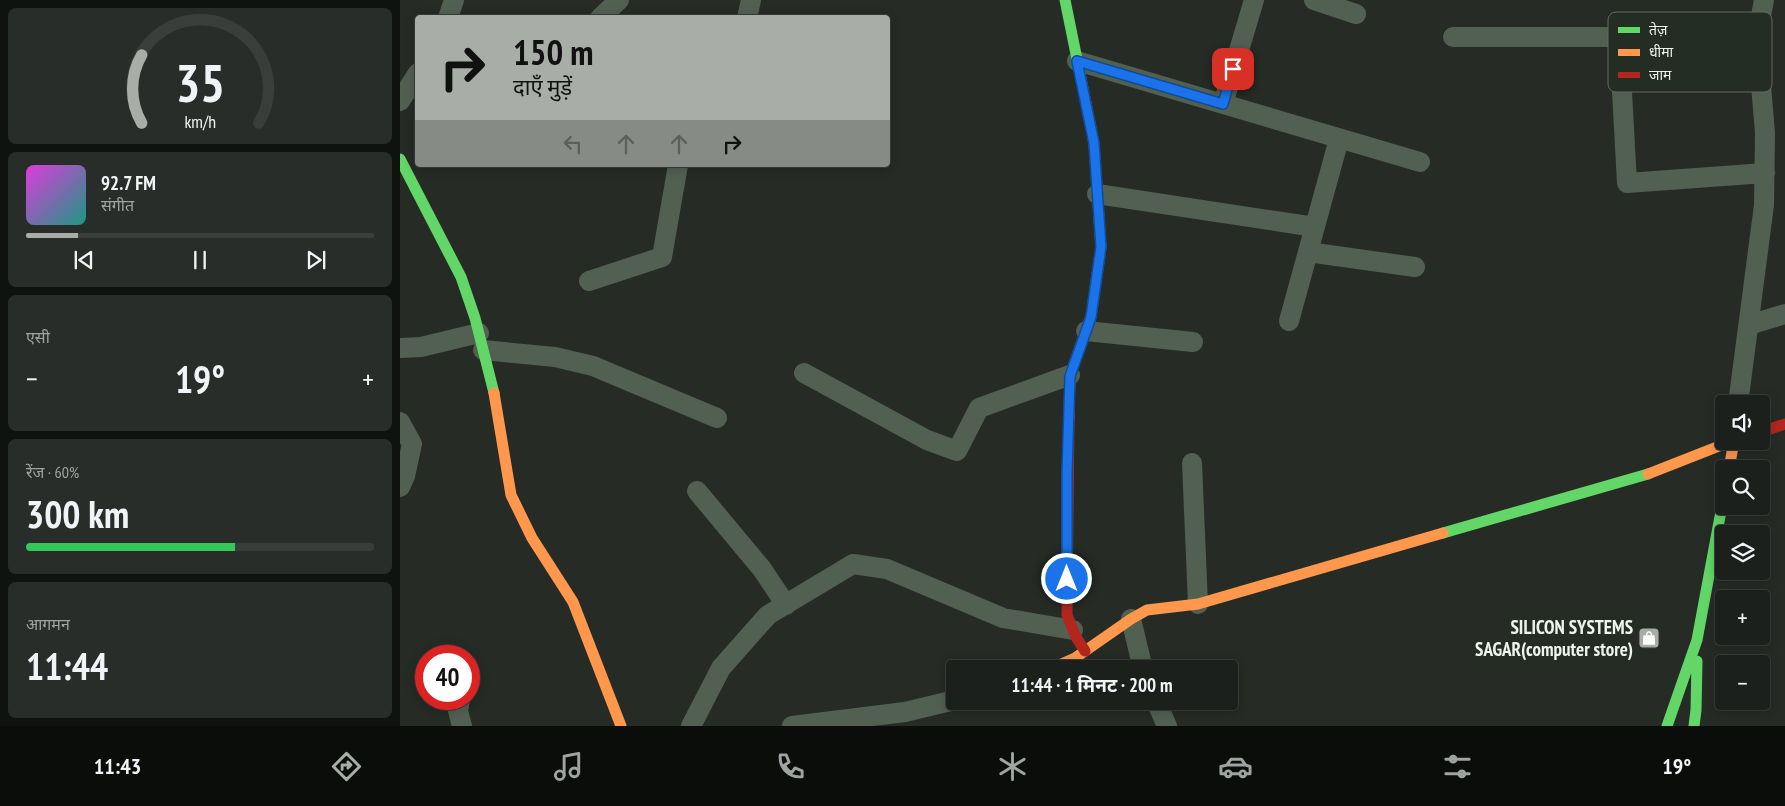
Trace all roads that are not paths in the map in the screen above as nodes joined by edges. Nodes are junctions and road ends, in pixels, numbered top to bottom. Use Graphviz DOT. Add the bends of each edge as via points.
graph roads {
  1 [pos="454,0"];
  2 [pos="619,0"];
  3 [pos="752,0"];
  4 [pos="1065,0"];
  5 [pos="1254,0"];
  6 [pos="1314,0"];
  7 [pos="1356,14"];
  8 [pos="449,15"];
  9 [pos="603,15"];
  10 [pos="748,15"];
  11 [pos="1453,37"];
  12 [pos="1608,37"];
  13 [pos="1077,61"];
  14 [pos="415,78"];
  15 [pos="1622,92"];
  16 [pos="1762,92"];
  17 [pos="400,101"];
  18 [pos="1223,104"];
  19 [pos="1339,138"];
  20 [pos="400,160"];
  21 [pos="1420,162"];
  22 [pos="678,167"];
  23 [pos="1765,173"];
  24 [pos="1097,194"];
  25 [pos="1315,227"];
  26 [pos="1308,252"];
  27 [pos="1415,267"];
  28 [pos="589,281"];
  29 [pos="1785,314"];
  30 [pos="1289,321"];
  31 [pos="1749,325"];
  32 [pos="1086,331"];
  33 [pos="481,342"];
  34 [pos="1193,342"];
  35 [pos="400,348"];
  36 [pos="804,372"];
  37 [pos="1070,376"];
  38 [pos="1739,395"];
  39 [pos="717,418"];
  40 [pos="400,422"];
  41 [pos="1785,424"];
  42 [pos="1770,429"];
  43 [pos="1715,448"];
  44 [pos="1192,463"];
  45 [pos="400,487"];
  46 [pos="697,491"];
  47 [pos="1720,515"];
  48 [pos="1198,604"];
  49 [pos="786,605"];
  50 [pos="1131,619"];
  51 [pos="1073,630"];
  52 [pos="1697,640"];
  53 [pos="1085,651"];
  54 [pos="1070,660"];
  55 [pos="1141,660"];
  56 [pos="946,702"];
  57 [pos="458,710"];
  58 [pos="1160,710"];
  59 [pos="462,726"];
  60 [pos="621,726"];
  61 [pos="691,726"];
  62 [pos="792,726"];
  63 [pos="1167,726"];
  64 [pos="1667,726"];
  65 [pos="1694,726"];
  1 -- 8 [label="street"];
  2 -- 9 [label="street"];
  3 -- 10 [label="street"];
  4 -- 13 [label="street"];
  5 -- 18 [label="street"];
  6 -- 7 [label="street"];
  11 -- 12 [label="street"];
  13 -- 18 [label="street"];
  13 -- 24 [label="street" via="1094,143"];
  14 -- 17 [label="street"];
  15 -- 23 [label="street" via="1627,183"];
  16 -- 23 [label="street"];
  18 -- 19 [label="street"];
  19 -- 21 [label="street"];
  19 -- 25 [label="street"];
  20 -- 33 [label="street" via="461,277"];
  22 -- 28 [label="street" via="662,257"];
  23 -- 31 [label="street"];
  24 -- 25 [label="street"];
  24 -- 32 [label="street" via="1101,247"];
  25 -- 26 [label="street"];
  26 -- 27 [label="street"];
  26 -- 30 [label="street"];
  29 -- 31 [label="street"];
  31 -- 38 [label="street"];
  32 -- 34 [label="street"];
  32 -- 37 [label="street"];
  33 -- 35 [label="street"];
  33 -- 39 [label="street" via="593,366"];
  33 -- 60 [label="street" via="494,392 511,495 532,538 573,602"];
  36 -- 37 [label="street" via="927,440 957,451 979,408"];
  37 -- 51 [label="street" via="1067,615"];
  40 -- 45 [label="street" via="412,444"];
  41 -- 42 [label="street"];
  43 -- 48 [label="street" via="1653,472"];
  44 -- 48 [label="street"];
  46 -- 49 [label="street" via="762,569"];
  47 -- 52 [label="street"];
  48 -- 50 [label="street" via="1147,610"];
  49 -- 51 [label="street" via="853,564 887,569 1003,618"];
  49 -- 61 [label="street" via="768,615 721,668"];
  50 -- 53 [label="street"];
  50 -- 55 [label="street"];
  51 -- 53 [label="street"];
  52 -- 64 [label="street"];
  52 -- 65 [label="street"];
  53 -- 54 [label="street"];
  56 -- 62 [label="street" via="905,712"];
  57 -- 59 [label="street"];
  58 -- 63 [label="street"];
}
